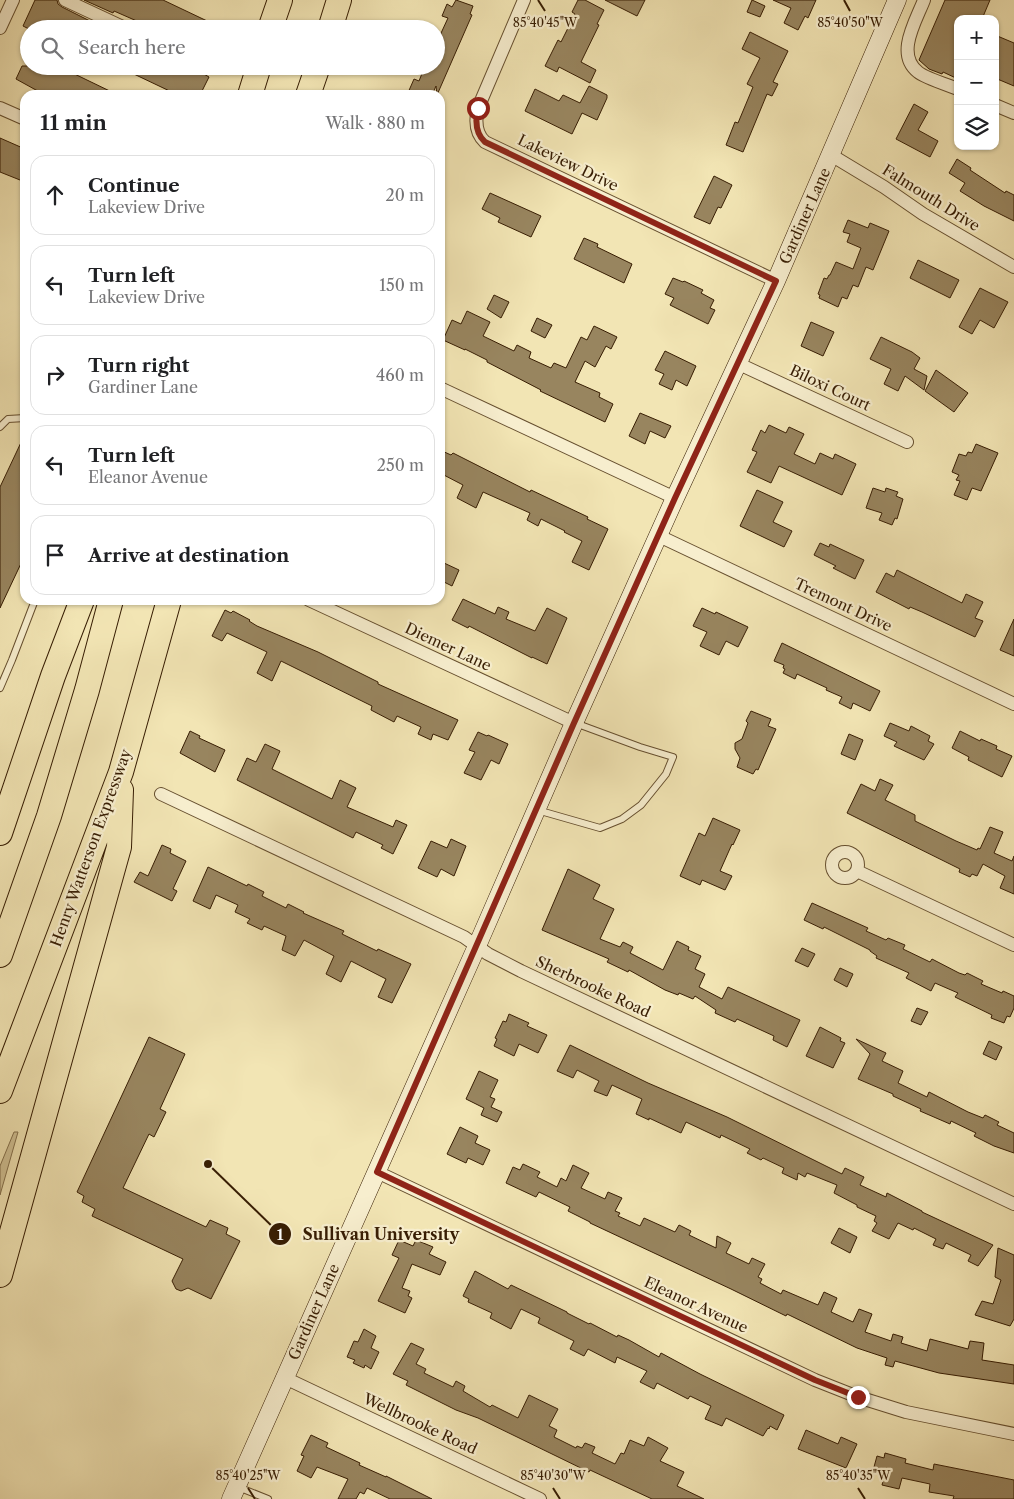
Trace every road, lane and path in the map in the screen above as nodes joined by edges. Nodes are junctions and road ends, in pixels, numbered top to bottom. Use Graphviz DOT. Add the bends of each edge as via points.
graph roads {
  1 [pos="13,0"];
  2 [pos="65,0"];
  3 [pos="280,0"];
  4 [pos="339,0"];
  5 [pos="524,0"];
  6 [pos="896,0"];
  7 [pos="924,0"];
  8 [pos="108,20"];
  9 [pos="273,20"];
  10 [pos="333,20"];
  11 [pos="0,28"];
  12 [pos="256,75"];
  13 [pos="315,75"];
  14 [pos="954,87"];
  15 [pos="252,90"];
  16 [pos="310,90"];
  17 [pos="999,107"];
  18 [pos="0,108"];
  19 [pos="1014,113"];
  20 [pos="20,117"];
  21 [pos="831,155"];
  22 [pos="1014,267"];
  23 [pos="776,281"];
  24 [pos="739,364"];
  25 [pos="445,390"];
  26 [pos="20,418"];
  27 [pos="0,427"];
  28 [pos="907,442"];
  29 [pos="675,498"];
  30 [pos="659,536"];
  31 [pos="33,605"];
  32 [pos="80,605"];
  33 [pos="110,605"];
  34 [pos="168,605"];
  35 [pos="320,605"];
  36 [pos="0,688"];
  37 [pos="1014,704"];
  38 [pos="574,723"];
  39 [pos="121,772"];
  40 [pos="161,794"];
  41 [pos="536,810"];
  42 [pos="0,833"];
  43 [pos="857,871"];
  44 [pos="1014,945"];
  45 [pos="477,946"];
  46 [pos="0,955"];
  47 [pos="0,1091"];
  48 [pos="377,1172"];
  49 [pos="1014,1204"];
  50 [pos="0,1275"];
  51 [pos="285,1378"];
  52 [pos="1014,1434"];
  53 [pos="234,1493"];
  54 [pos="268,1499"];
  55 [pos="540,1499"];
  1 -- 11 [label="street"];
  2 -- 8 [label="street"];
  3 -- 9 [label="highway"];
  4 -- 10 [label="highway"];
  5 -- 23 [label="street, Lakeview Drive" via="478,108 479,136 485,142"];
  6 -- 21 [label="main road, Gardiner Lane"];
  7 -- 14 [label="street" via="907,43 909,60 918,73"];
  12 -- 15 [label="highway"];
  13 -- 16 [label="highway"];
  17 -- 19 [label="street"];
  18 -- 20 [label="street"];
  21 -- 22 [label="street, Falmouth Drive"];
  21 -- 23 [label="main road, Gardiner Lane"];
  23 -- 24 [label="main road, Gardiner Lane"];
  24 -- 28 [label="street, Biloxi Court"];
  24 -- 29 [label="main road, Gardiner Lane"];
  25 -- 29 [label="street"];
  26 -- 27 [label="lane" via="8,419"];
  29 -- 30 [label="main road, Gardiner Lane"];
  30 -- 37 [label="street, Tremont Drive"];
  30 -- 38 [label="main road, Gardiner Lane"];
  31 -- 36 [label="lane"];
  32 -- 42 [label="highway"];
  33 -- 46 [label="highway" via="49,816"];
  34 -- 39 [label="highway, Henry Watterson Expressway"];
  35 -- 38 [label="street, Diemer Lane"];
  38 -- 41 [label="main road, Gardiner Lane"];
  38 -- 41 [label="lane" via="673,757 666,774 641,805 622,819 600,828"];
  39 -- 47 [label="highway, Henry Watterson Expressway"];
  39 -- 50 [label="highway" via="119,847"];
  40 -- 45 [label="street, Sherbrooke Road"];
  41 -- 45 [label="main road, Gardiner Lane"];
  43 -- 44 [label="street"];
  45 -- 48 [label="main road, Gardiner Lane"];
  45 -- 49 [label="street, Sherbrooke Road" via="521,971"];
  48 -- 51 [label="main road, Gardiner Lane"];
  48 -- 52 [label="street, Eleanor Avenue" via="858,1397 906,1412"];
  51 -- 53 [label="main road, Gardiner Lane"];
  51 -- 55 [label="street, Wellbrooke Road"];
  53 -- 54 [label="lane"];
}
